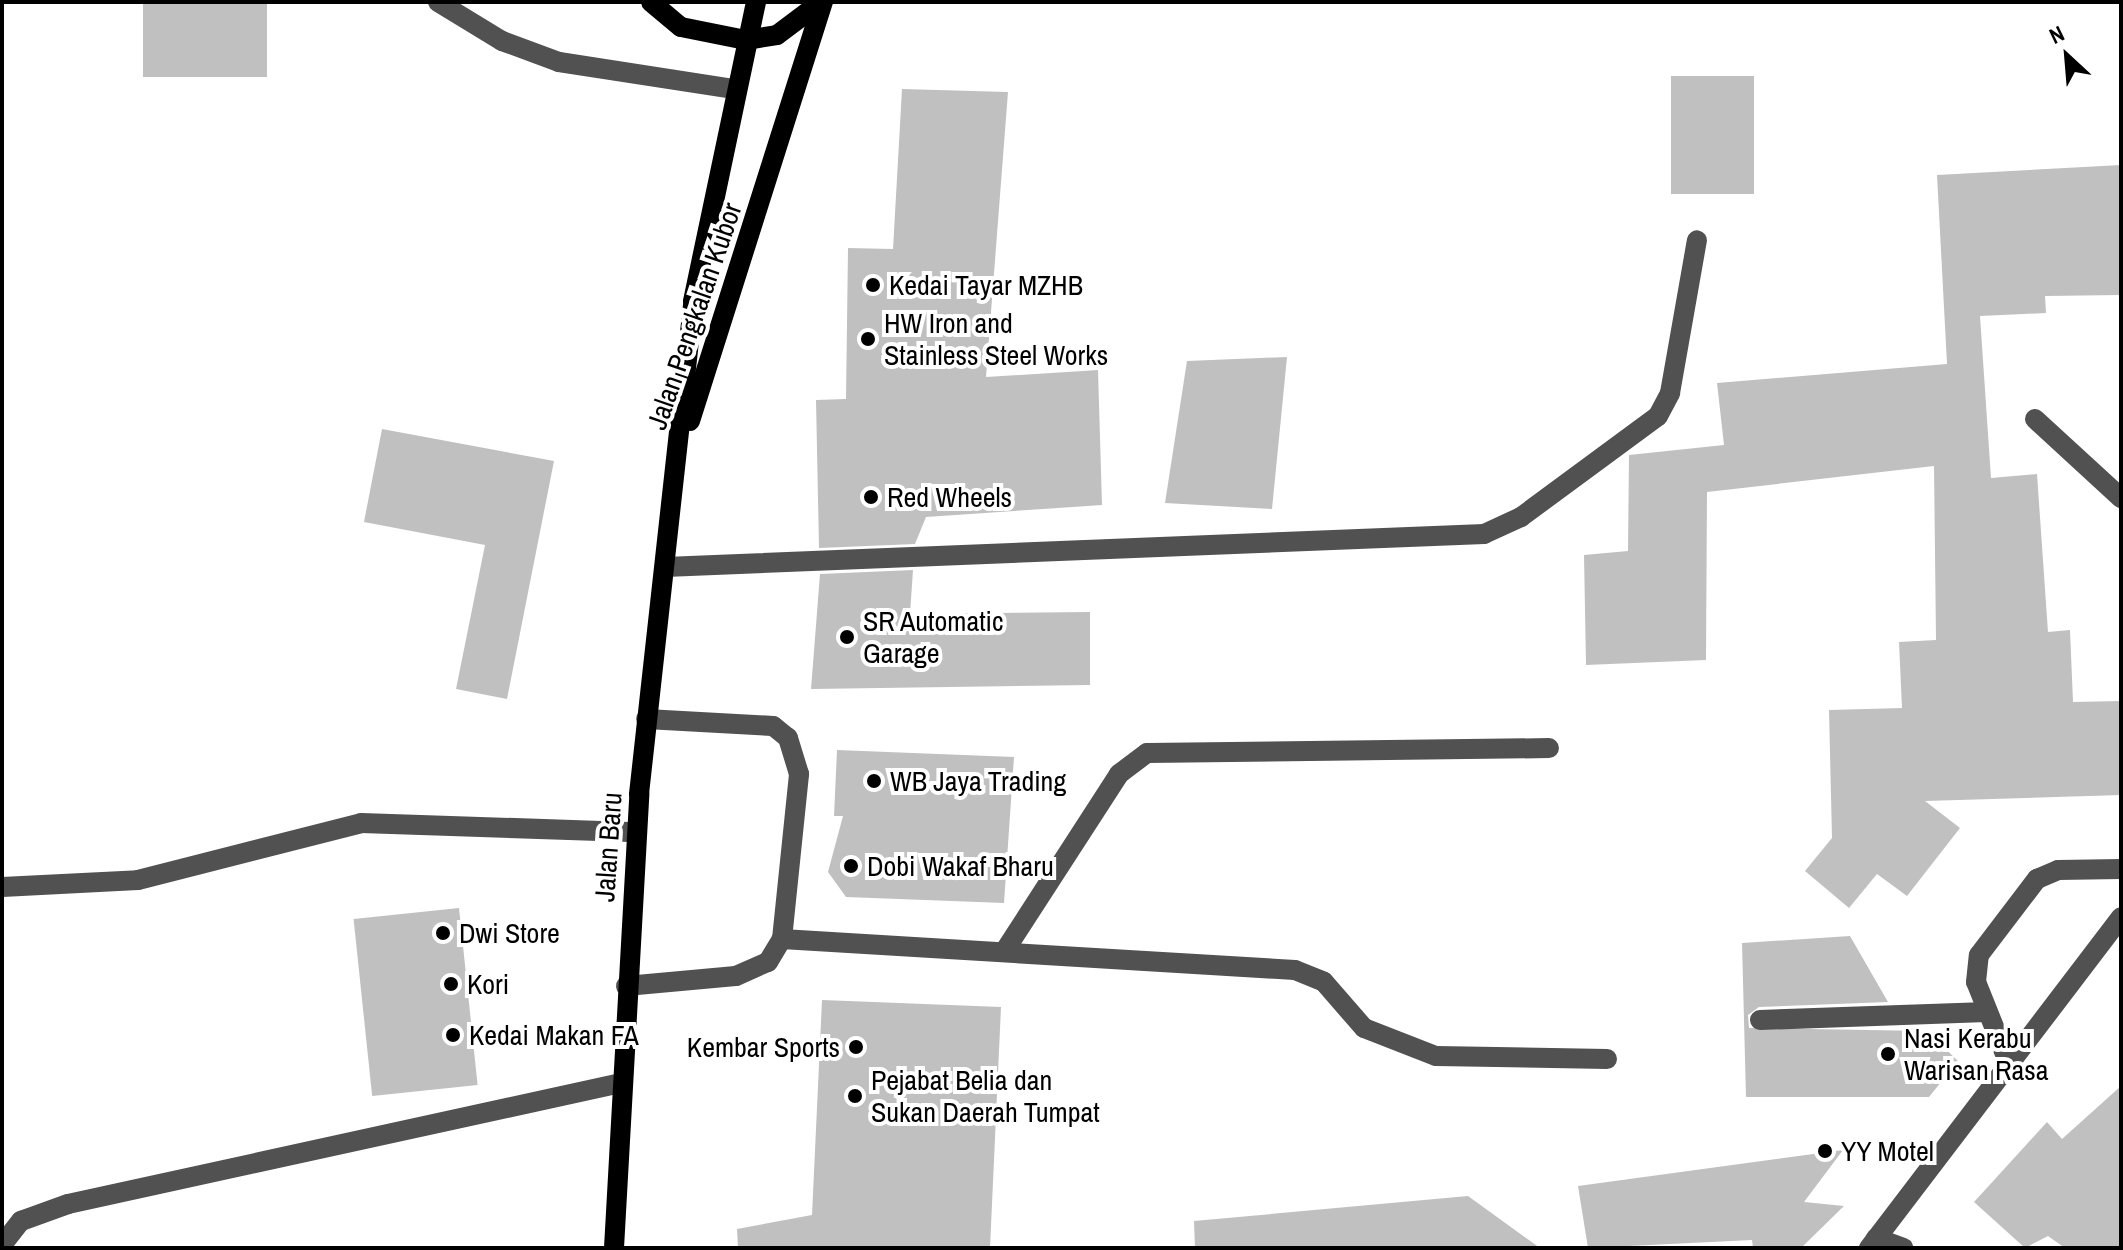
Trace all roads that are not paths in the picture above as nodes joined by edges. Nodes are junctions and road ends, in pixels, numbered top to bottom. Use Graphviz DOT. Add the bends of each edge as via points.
graph roads {
  1 [pos="438,2"];
  2 [pos="651,2"];
  3 [pos="756,2"];
  4 [pos="822,2"];
  5 [pos="746,40"];
  6 [pos="733,89"];
  7 [pos="1697,240"];
  8 [pos="2035,419"];
  9 [pos="680,451"];
  10 [pos="2121,498"];
  11 [pos="665,567"];
  12 [pos="646,719"];
  13 [pos="1549,748"];
  14 [pos="637,832"];
  15 [pos="2121,869"];
  16 [pos="2,887"];
  17 [pos="2121,917"];
  18 [pos="782,939"];
  19 [pos="1004,952"];
  20 [pos="626,986"];
  21 [pos="1987,1012"];
  22 [pos="1760,1020"];
  23 [pos="1607,1059"];
  24 [pos="2009,1064"];
  25 [pos="621,1083"];
  26 [pos="1873,1243"];
  27 [pos="2,1245"];
  28 [pos="614,1248"];
  29 [pos="1903,1248"];
  1 -- 6 [label="street" via="502,41 559,62"];
  2 -- 5 [label="main road" via="681,27"];
  3 -- 5 [label="main road, Jalan Pengkalan Kubor"];
  4 -- 5 [label="main road" via="777,35"];
  4 -- 9 [label="main road, Jalan Pengkalan Kubor"];
  5 -- 6 [label="main road, Jalan Pengkalan Kubor"];
  6 -- 9 [label="main road, Jalan Pengkalan Kubor" via="693,301"];
  7 -- 11 [label="street" via="1670,393 1658,416 1521,517 1484,534"];
  8 -- 10 [label="street"];
  9 -- 11 [label="main road, Jalan Baru"];
  11 -- 12 [label="main road, Jalan Baru"];
  12 -- 14 [label="main road, Jalan Baru"];
  12 -- 18 [label="street" via="754,721 788,738 799,774"];
  13 -- 19 [label="street" via="1147,753 1119,774"];
  14 -- 16 [label="street" via="361,823 138,880"];
  14 -- 20 [label="main road, Jalan Baru"];
  15 -- 21 [label="street" via="2058,870 2028,888 1979,955 1976,982"];
  17 -- 24 [label="street"];
  18 -- 19 [label="street"];
  18 -- 20 [label="street" via="753,972"];
  19 -- 23 [label="street" via="1305,972 1324,982 1364,1028 1436,1056"];
  20 -- 25 [label="main road, Jalan Baru"];
  21 -- 22 [label="street"];
  21 -- 24 [label="street"];
  24 -- 26 [label="street"];
  25 -- 27 [label="street" via="68,1204 21,1221"];
  25 -- 28 [label="main road, Jalan Baru"];
  26 -- 29 [label="street"];
}
